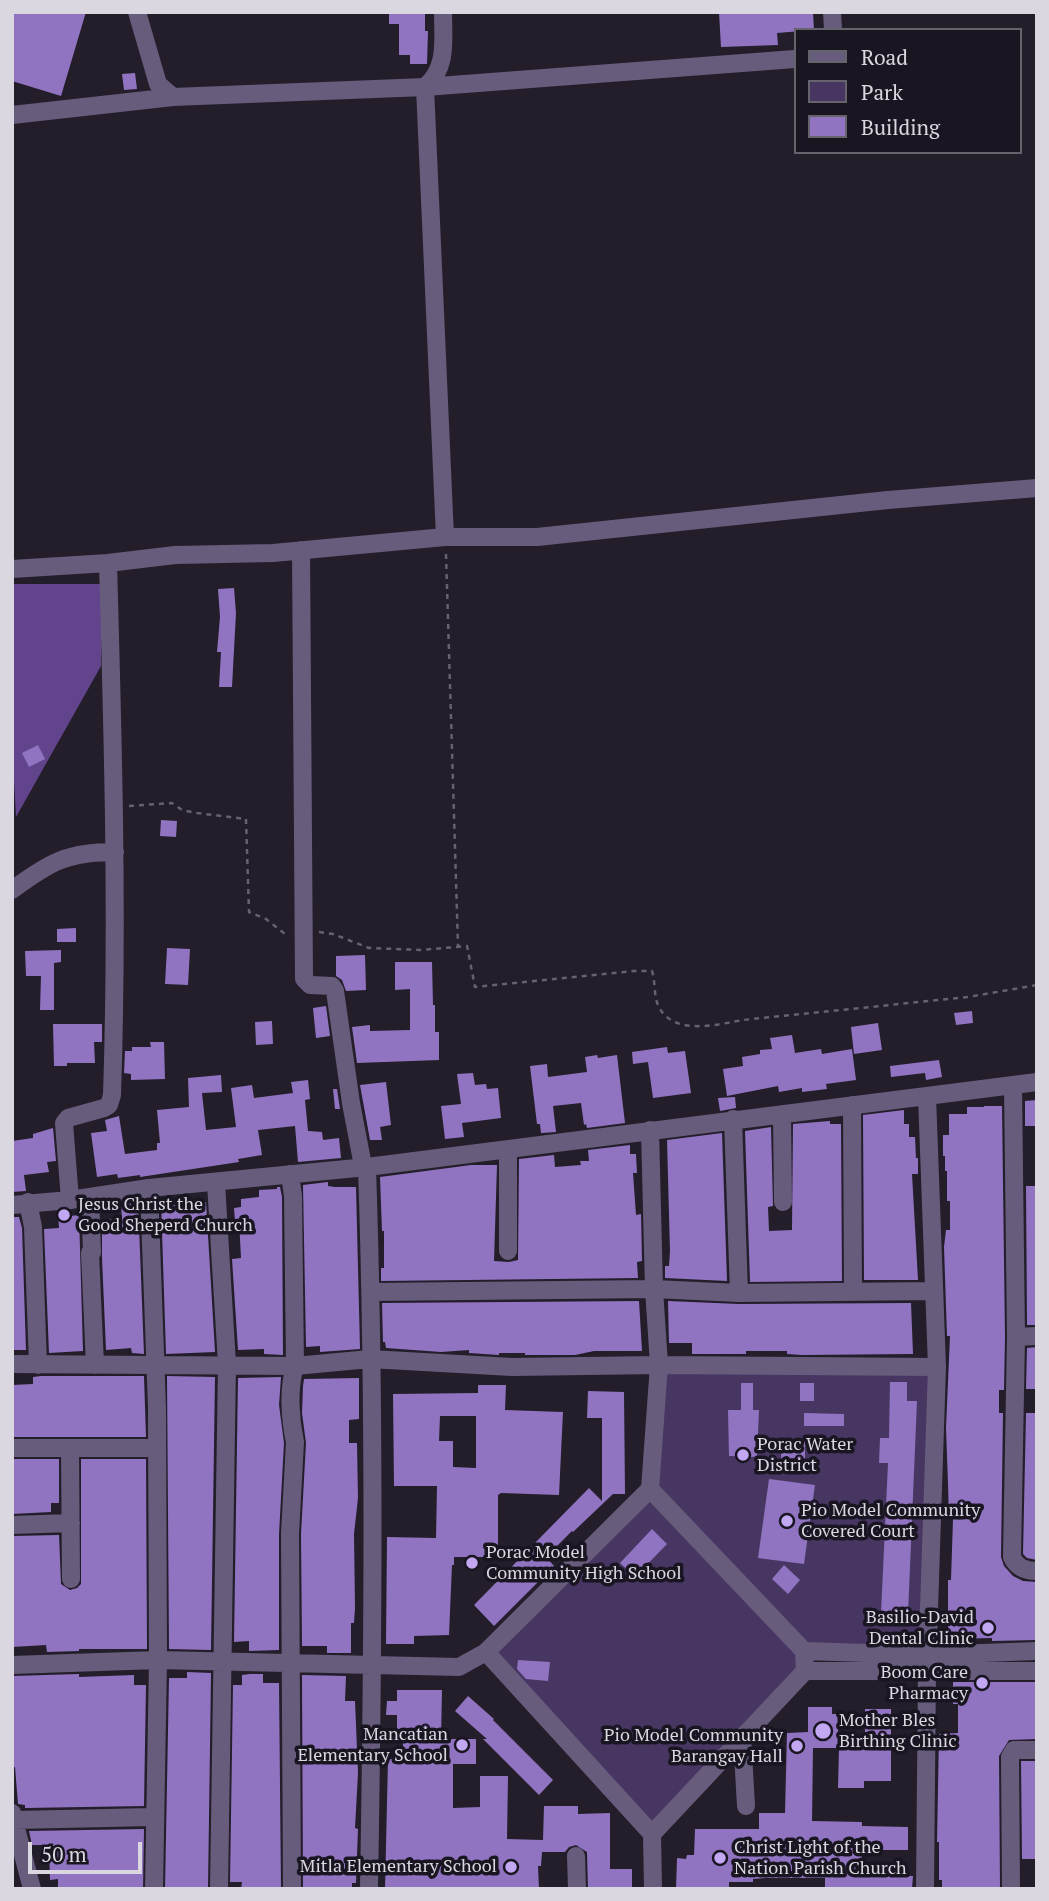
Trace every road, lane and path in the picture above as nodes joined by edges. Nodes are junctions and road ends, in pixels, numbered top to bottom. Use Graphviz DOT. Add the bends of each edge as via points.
graph roads {
  1 [pos="137,12"];
  2 [pos="443,12"];
  3 [pos="794,59"];
  4 [pos="425,86"];
  5 [pos="173,97"];
  6 [pos="12,115"];
  7 [pos="1037,488"];
  8 [pos="445,537"];
  9 [pos="301,550"];
  10 [pos="108,563"];
  11 [pos="12,569"];
  12 [pos="115,807"];
  13 [pos="115,852"];
  14 [pos="12,890"];
  15 [pos="320,932"];
  16 [pos="295,934"];
  17 [pos="458,946"];
  18 [pos="1037,985"];
  19 [pos="1037,1082"];
  20 [pos="1013,1086"];
  21 [pos="927,1096"];
  22 [pos="852,1105"];
  23 [pos="782,1114"];
  24 [pos="733,1119"];
  25 [pos="650,1130"];
  26 [pos="508,1150"];
  27 [pos="365,1167"];
  28 [pos="290,1174"];
  29 [pos="216,1183"];
  30 [pos="149,1188"];
  31 [pos="90,1197"];
  32 [pos="70,1200"];
  33 [pos="783,1202"];
  34 [pos="20,1203"];
  35 [pos="508,1251"];
  36 [pos="654,1289"];
  37 [pos="934,1291"];
  38 [pos="371,1292"];
  39 [pos="853,1292"];
  40 [pos="739,1293"];
  41 [pos="1037,1336"];
  42 [pos="1016,1337"];
  43 [pos="370,1359"];
  44 [pos="12,1364"];
  45 [pos="156,1364"];
  46 [pos="227,1364"];
  47 [pos="38,1365"];
  48 [pos="95,1365"];
  49 [pos="659,1365"];
  50 [pos="295,1366"];
  51 [pos="937,1367"];
  52 [pos="12,1448"];
  53 [pos="70,1448"];
  54 [pos="156,1448"];
  55 [pos="650,1489"];
  56 [pos="71,1523"];
  57 [pos="12,1525"];
  58 [pos="1037,1571"];
  59 [pos="71,1579"];
  60 [pos="804,1651"];
  61 [pos="1037,1651"];
  62 [pos="486,1652"];
  63 [pos="158,1660"];
  64 [pos="221,1663"];
  65 [pos="927,1663"];
  66 [pos="12,1665"];
  67 [pos="292,1665"];
  68 [pos="372,1665"];
  69 [pos="805,1671"];
  70 [pos="1037,1671"];
  71 [pos="742,1736"];
  72 [pos="1037,1750"];
  73 [pos="746,1806"];
  74 [pos="13,1817"];
  75 [pos="153,1817"];
  76 [pos="652,1833"];
  77 [pos="576,1856"];
  78 [pos="32,1889"];
  79 [pos="154,1889"];
  80 [pos="219,1889"];
  81 [pos="292,1889"];
  82 [pos="369,1889"];
  83 [pos="577,1889"];
  84 [pos="653,1889"];
  85 [pos="925,1889"];
  86 [pos="1012,1889"];
  1 -- 5 [label="street" via="158,84"];
  2 -- 4 [label="street" via="442,62 435,79"];
  3 -- 4 [label="street"];
  4 -- 5 [label="street"];
  4 -- 8 [label="street"];
  5 -- 6 [label="street"];
  7 -- 8 [label="street" via="537,537"];
  8 -- 9 [label="street"];
  8 -- 17 [label="path"];
  9 -- 10 [label="street"];
  9 -- 27 [label="street" via="304,979 335,991"];
  10 -- 11 [label="street"];
  10 -- 12 [label="street"];
  12 -- 13 [label="street"];
  12 -- 16 [label="path" via="172,803 182,810 246,819 249,912 285,934"];
  13 -- 14 [label="street" via="58,859"];
  13 -- 32 [label="street" via="112,1095 104,1108 64,1123"];
  15 -- 17 [label="path" via="369,948"];
  17 -- 18 [label="path" via="467,946 475,987 652,971 660,1010 671,1020 689,1025 968,997"];
  19 -- 20 [label="street"];
  20 -- 21 [label="street"];
  20 -- 42 [label="street"];
  21 -- 22 [label="street"];
  21 -- 37 [label="street"];
  22 -- 23 [label="street"];
  22 -- 39 [label="street"];
  23 -- 24 [label="street"];
  23 -- 33 [label="street"];
  24 -- 25 [label="street"];
  24 -- 40 [label="street"];
  25 -- 26 [label="street"];
  25 -- 36 [label="street"];
  26 -- 27 [label="street"];
  26 -- 35 [label="street"];
  27 -- 28 [label="street"];
  27 -- 38 [label="street"];
  28 -- 29 [label="street"];
  28 -- 50 [label="street"];
  29 -- 30 [label="street"];
  29 -- 46 [label="street"];
  30 -- 31 [label="street"];
  30 -- 45 [label="street"];
  31 -- 32 [label="street"];
  31 -- 48 [label="street"];
  32 -- 34 [label="street"];
  34 -- 47 [label="street" via="33,1227"];
  36 -- 38 [label="street"];
  36 -- 40 [label="street"];
  36 -- 49 [label="street"];
  37 -- 39 [label="street"];
  37 -- 51 [label="street"];
  38 -- 43 [label="street"];
  39 -- 40 [label="street"];
  41 -- 42 [label="street"];
  42 -- 58 [label="street" via="1012,1558 1025,1570"];
  43 -- 49 [label="street" via="512,1367"];
  43 -- 50 [label="street"];
  43 -- 68 [label="street"];
  44 -- 47 [label="street"];
  45 -- 46 [label="street"];
  45 -- 48 [label="street"];
  45 -- 54 [label="street"];
  46 -- 50 [label="street"];
  46 -- 64 [label="street"];
  47 -- 48 [label="street"];
  49 -- 51 [label="street"];
  49 -- 55 [label="street"];
  50 -- 67 [label="street" via="291,1378 295,1442 290,1534"];
  51 -- 65 [label="street"];
  52 -- 53 [label="street"];
  53 -- 54 [label="street"];
  53 -- 56 [label="street"];
  54 -- 63 [label="street"];
  55 -- 60 [label="street"];
  55 -- 62 [label="street"];
  56 -- 57 [label="street"];
  56 -- 59 [label="street"];
  60 -- 65 [label="street"];
  60 -- 69 [label="street"];
  61 -- 65 [label="street"];
  62 -- 68 [label="street" via="459,1667"];
  62 -- 76 [label="street"];
  63 -- 64 [label="street"];
  63 -- 66 [label="street"];
  63 -- 75 [label="street"];
  64 -- 67 [label="street"];
  64 -- 80 [label="street"];
  65 -- 69 [label="street"];
  65 -- 70 [label="street"];
  65 -- 85 [label="street"];
  67 -- 68 [label="street"];
  67 -- 81 [label="street"];
  68 -- 82 [label="street"];
  69 -- 71 [label="street"];
  71 -- 73 [label="street"];
  71 -- 76 [label="street"];
  72 -- 86 [label="street" via="1014,1750 1010,1757"];
  74 -- 75 [label="street"];
  74 -- 78 [label="street"];
  75 -- 79 [label="street"];
  76 -- 84 [label="street"];
  77 -- 83 [label="street"];
}
